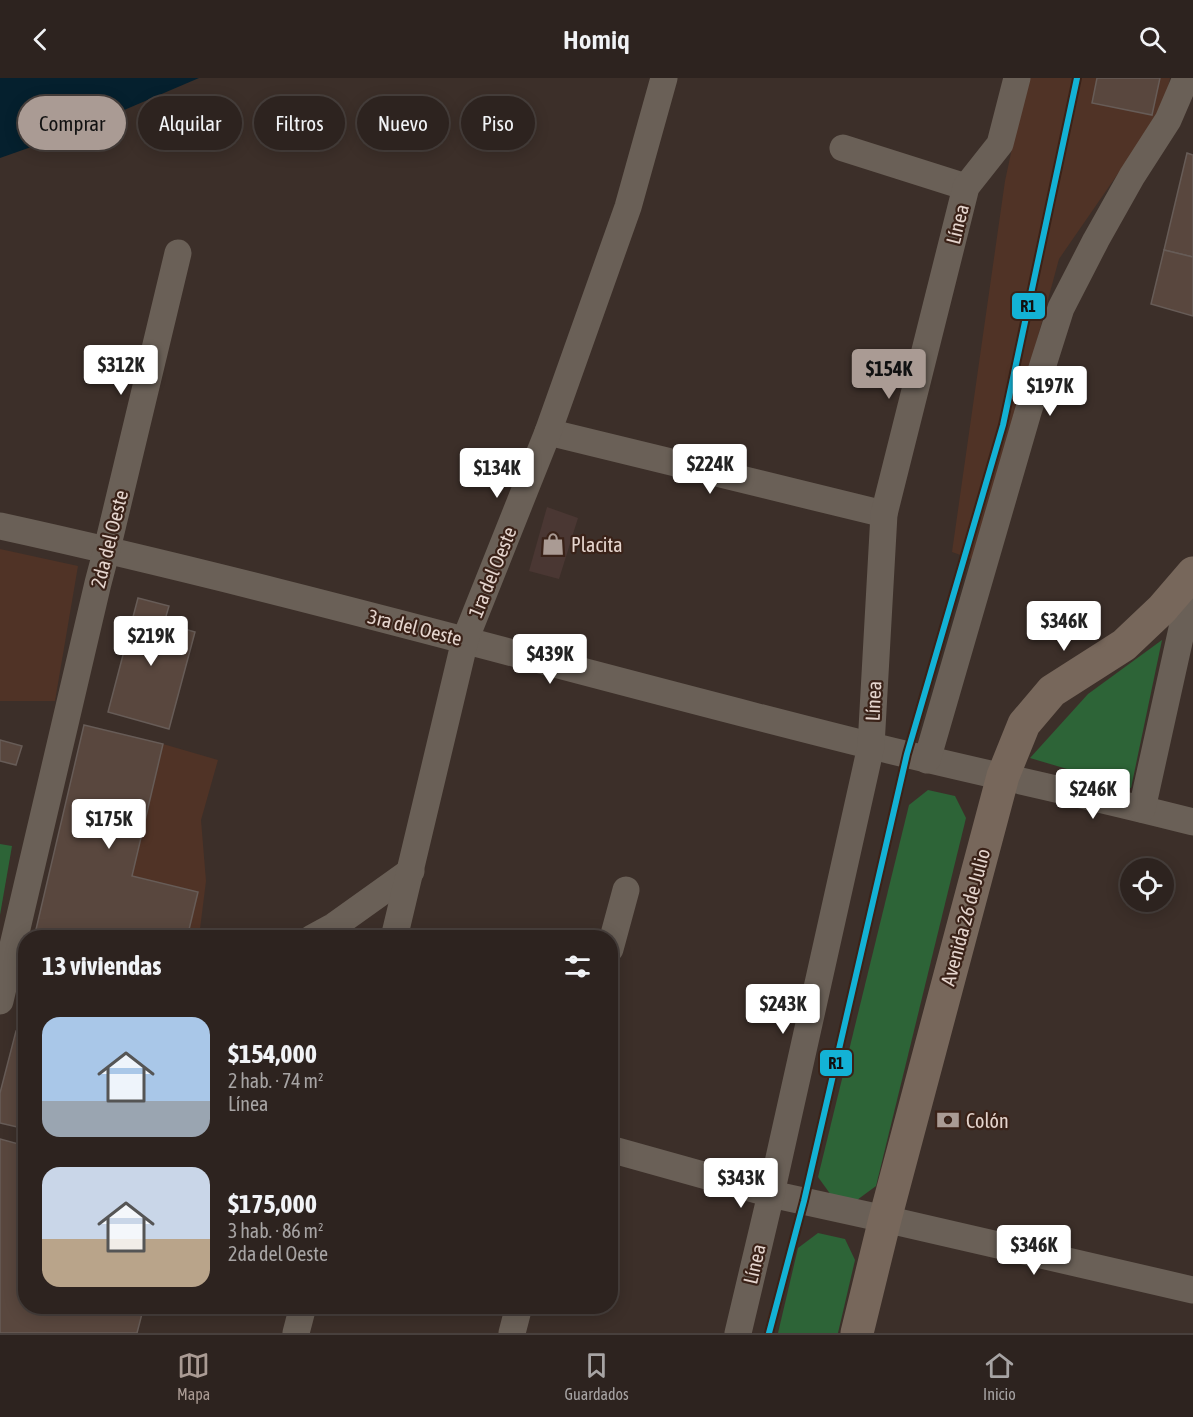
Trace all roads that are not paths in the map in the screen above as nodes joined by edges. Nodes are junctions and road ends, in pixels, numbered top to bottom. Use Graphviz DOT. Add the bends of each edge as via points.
graph roads {
  1 [pos="664,78"];
  2 [pos="1017,78"];
  3 [pos="1188,81"];
  4 [pos="843,148"];
  5 [pos="966,187"];
  6 [pos="178,253"];
  7 [pos="548,432"];
  8 [pos="884,514"];
  9 [pos="0,526"];
  10 [pos="108,549"];
  11 [pos="1193,573"];
  12 [pos="1193,579"];
  13 [pos="465,640"];
  14 [pos="871,746"];
  15 [pos="927,760"];
  16 [pos="1003,776"];
  17 [pos="1142,809"];
  18 [pos="1193,822"];
  19 [pos="411,871"];
  20 [pos="626,890"];
  21 [pos="327,930"];
  22 [pos="396,930"];
  23 [pos="615,930"];
  24 [pos="1,993"];
  25 [pos="618,1151"];
  26 [pos="771,1194"];
  27 [pos="885,1219"];
  28 [pos="1193,1290"];
  29 [pos="301,1314"];
  30 [pos="517,1314"];
  31 [pos="296,1333"];
  32 [pos="512,1333"];
  33 [pos="738,1333"];
  34 [pos="857,1333"];
  1 -- 7 [label="street, 1ra del Oeste" via="628,207"];
  2 -- 5 [label="street, Línea" via="1000,144"];
  3 -- 15 [label="street" via="1061,308"];
  4 -- 5 [label="street"];
  5 -- 8 [label="street, Línea"];
  6 -- 10 [label="street, 2da del Oeste"];
  7 -- 8 [label="street"];
  7 -- 13 [label="street, 1ra del Oeste"];
  8 -- 14 [label="street, Línea"];
  9 -- 10 [label="street, 3ra del Oeste"];
  10 -- 13 [label="street, 3ra del Oeste"];
  10 -- 24 [label="street, 2da del Oeste"];
  11 -- 16 [label="main road, Avenida 26 de Julio" via="1124,645 1052,691 1024,724"];
  12 -- 17 [label="street"];
  13 -- 14 [label="street, 3ra del Oeste"];
  13 -- 19 [label="street, 1ra del Oeste"];
  14 -- 15 [label="street, 3ra del Oeste"];
  14 -- 26 [label="street, Línea"];
  15 -- 16 [label="street, 3ra del Oeste"];
  16 -- 17 [label="street, 3ra del Oeste"];
  16 -- 27 [label="main road, Avenida 26 de Julio"];
  17 -- 18 [label="street, 3ra del Oeste"];
  19 -- 21 [label="street"];
  19 -- 22 [label="street, 1ra del Oeste"];
  20 -- 23 [label="street"];
  25 -- 26 [label="street"];
  26 -- 27 [label="street"];
  26 -- 33 [label="street, Línea"];
  27 -- 28 [label="street"];
  27 -- 34 [label="main road, Avenida 26 de Julio"];
  29 -- 31 [label="street"];
  30 -- 32 [label="street"];
}
